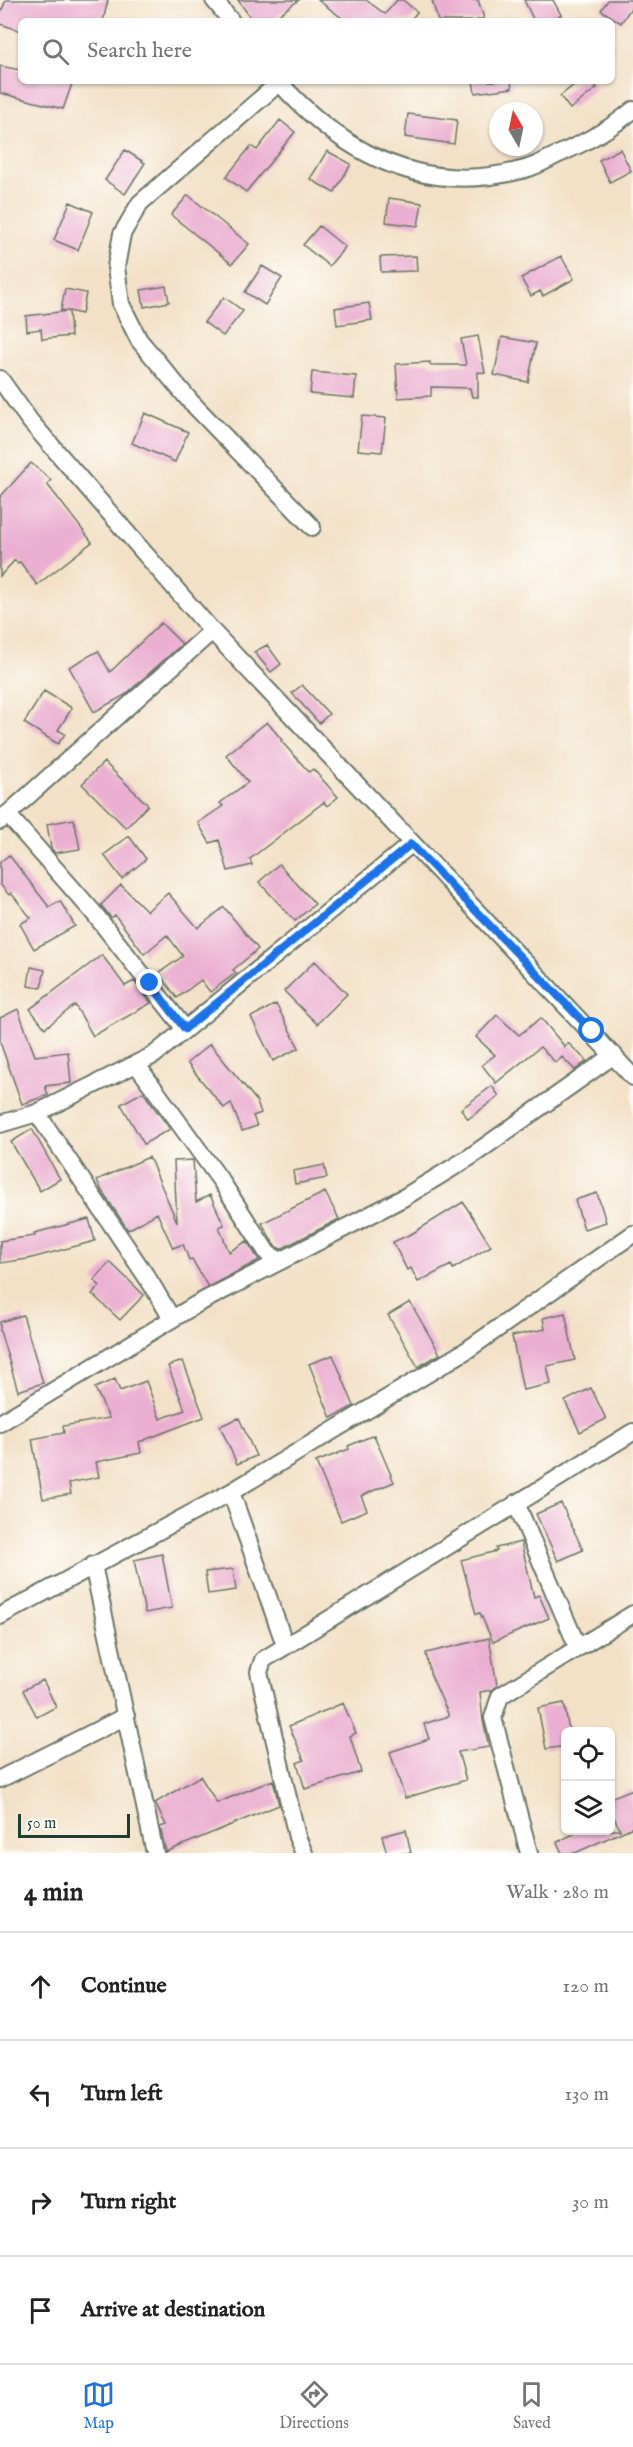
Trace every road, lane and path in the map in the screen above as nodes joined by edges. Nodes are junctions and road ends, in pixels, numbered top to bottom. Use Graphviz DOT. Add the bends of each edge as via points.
graph roads {
  1 [pos="214,0"];
  2 [pos="229,18"];
  3 [pos="277,84"];
  4 [pos="281,84"];
  5 [pos="633,110"];
  6 [pos="0,379"];
  7 [pos="312,527"];
  8 [pos="212,631"];
  9 [pos="4,817"];
  10 [pos="411,844"];
  11 [pos="185,1029"];
  12 [pos="615,1054"];
  13 [pos="137,1065"];
  14 [pos="633,1077"];
  15 [pos="37,1113"];
  16 [pos="0,1124"];
  17 [pos="633,1234"];
  18 [pos="281,1261"];
  19 [pos="172,1319"];
  20 [pos="0,1423"];
  21 [pos="633,1431"];
  22 [pos="231,1492"];
  23 [pos="516,1503"];
  24 [pos="93,1565"];
  25 [pos="633,1614"];
  26 [pos="0,1616"];
  27 [pos="285,1645"];
  28 [pos="578,1648"];
  29 [pos="126,1716"];
  30 [pos="0,1779"];
  31 [pos="155,1853"];
  32 [pos="304,1853"];
  33 [pos="529,1853"];
  1 -- 2 [label="street"];
  3 -- 7 [label="street" via="140,203 122,234 116,267 121,304 139,340 189,401"];
  4 -- 5 [label="street" via="312,116 367,155 434,176 526,169 576,147"];
  6 -- 8 [label="street" via="30,421"];
  8 -- 9 [label="street"];
  8 -- 10 [label="street"];
  9 -- 11 [label="street" via="93,912"];
  10 -- 11 [label="street"];
  10 -- 12 [label="street"];
  11 -- 13 [label="street"];
  12 -- 14 [label="street"];
  12 -- 18 [label="street" via="441,1175"];
  13 -- 15 [label="street"];
  13 -- 18 [label="street" via="268,1254"];
  15 -- 16 [label="street"];
  15 -- 19 [label="street"];
  17 -- 22 [label="street" via="466,1350"];
  18 -- 19 [label="street"];
  19 -- 20 [label="street"];
  21 -- 23 [label="street"];
  22 -- 24 [label="street"];
  22 -- 27 [label="street"];
  23 -- 27 [label="street"];
  23 -- 28 [label="street"];
  24 -- 26 [label="street"];
  24 -- 29 [label="street"];
  25 -- 28 [label="street"];
  27 -- 32 [label="street" via="262,1660 259,1672"];
  28 -- 33 [label="street" via="501,1696 493,1718"];
  29 -- 30 [label="street"];
  29 -- 31 [label="street"];
}
